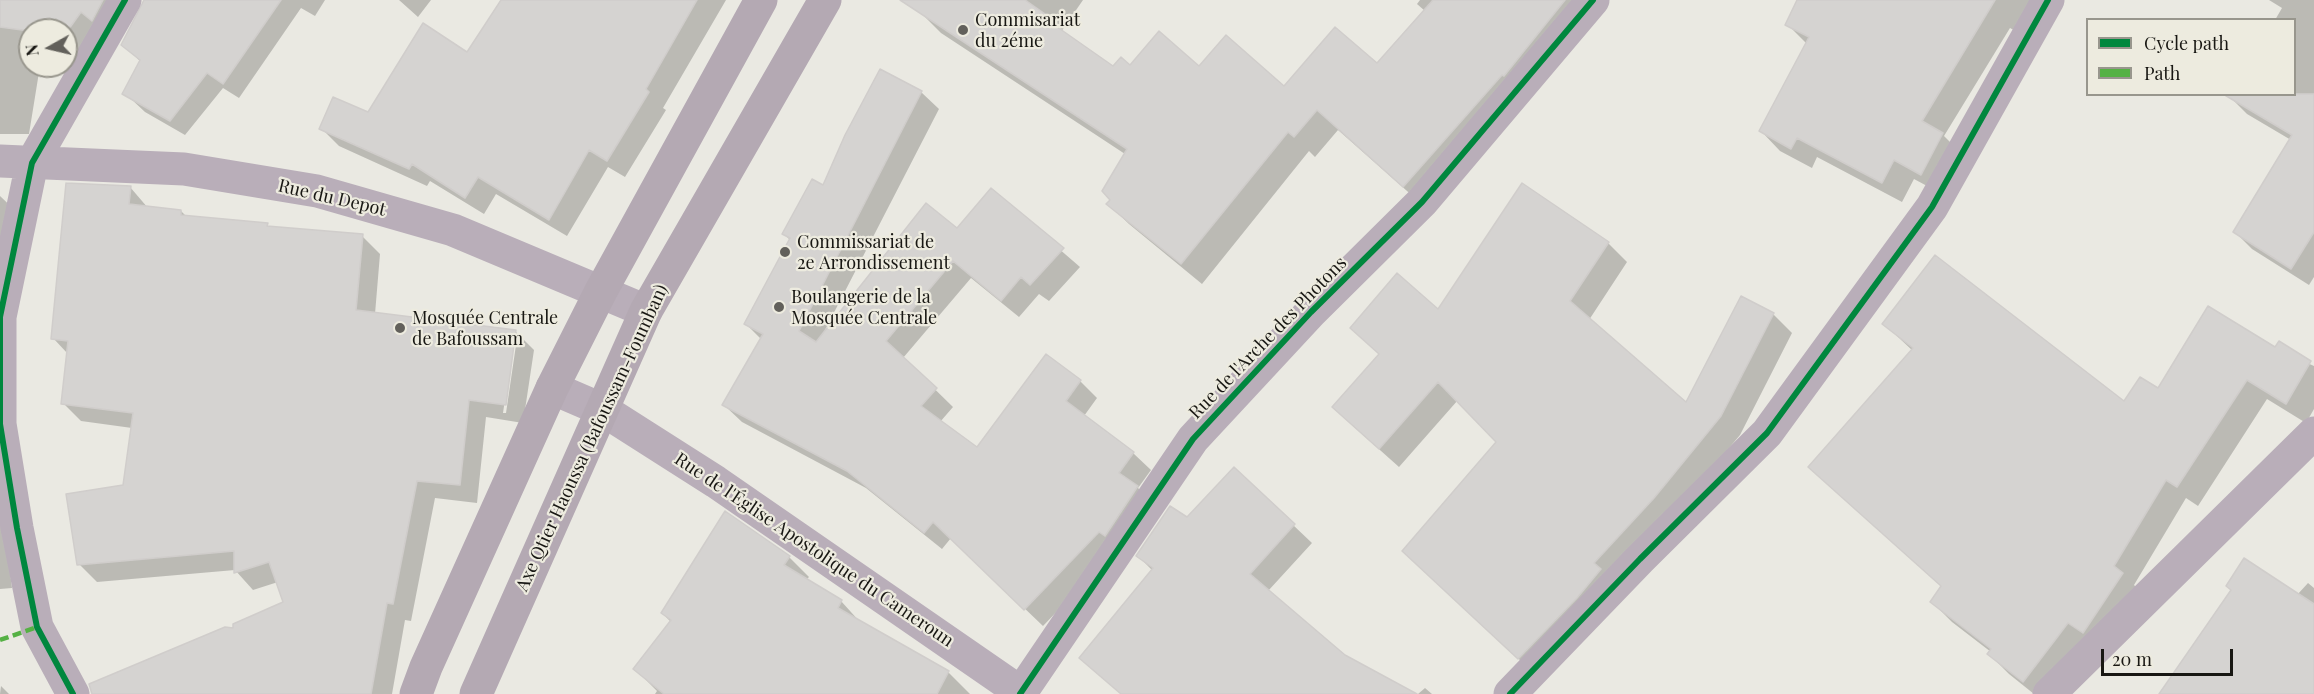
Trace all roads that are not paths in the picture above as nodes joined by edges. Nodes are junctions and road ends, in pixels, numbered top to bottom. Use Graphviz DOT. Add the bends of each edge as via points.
graph roads {
  1 [pos="125,0"];
  2 [pos="761,0"];
  3 [pos="825,0"];
  4 [pos="1593,0"];
  5 [pos="2048,0"];
  6 [pos="16,162"];
  7 [pos="601,291"];
  8 [pos="646,311"];
  9 [pos="552,388"];
  10 [pos="603,410"];
  11 [pos="2314,433"];
  12 [pos="1022,693"];
  13 [pos="73,694"];
  14 [pos="416,694"];
  15 [pos="476,694"];
  16 [pos="1510,694"];
  17 [pos="2049,694"];
  1 -- 6 [label="street"];
  2 -- 7 [label="highway"];
  3 -- 8 [label="highway, Axe Qtier Haoussa (Bafoussam-Foumban)"];
  4 -- 12 [label="street, Rue de l'Arche des Photons" via="1422,202 1311,312 1193,439"];
  5 -- 16 [label="street" via="1932,207 1767,433"];
  6 -- 7 [label="street, Rue du Depot" via="184,169 317,191 453,230"];
  6 -- 13 [label="street" via="0,317 0,424 37,627"];
  7 -- 8 [label="street, Rue du Depot"];
  7 -- 9 [label="highway"];
  8 -- 10 [label="highway, Axe Qtier Haoussa (Bafoussam-Foumban)"];
  9 -- 10 [label="street, Rue de l'Église Apostolique du Cameroun"];
  9 -- 14 [label="highway"];
  10 -- 12 [label="street, Rue de l'Église Apostolique du Cameroun" via="716,482"];
  10 -- 15 [label="highway, Axe Qtier Haoussa (Bafoussam-Foumban)"];
  11 -- 17 [label="street"];
}
